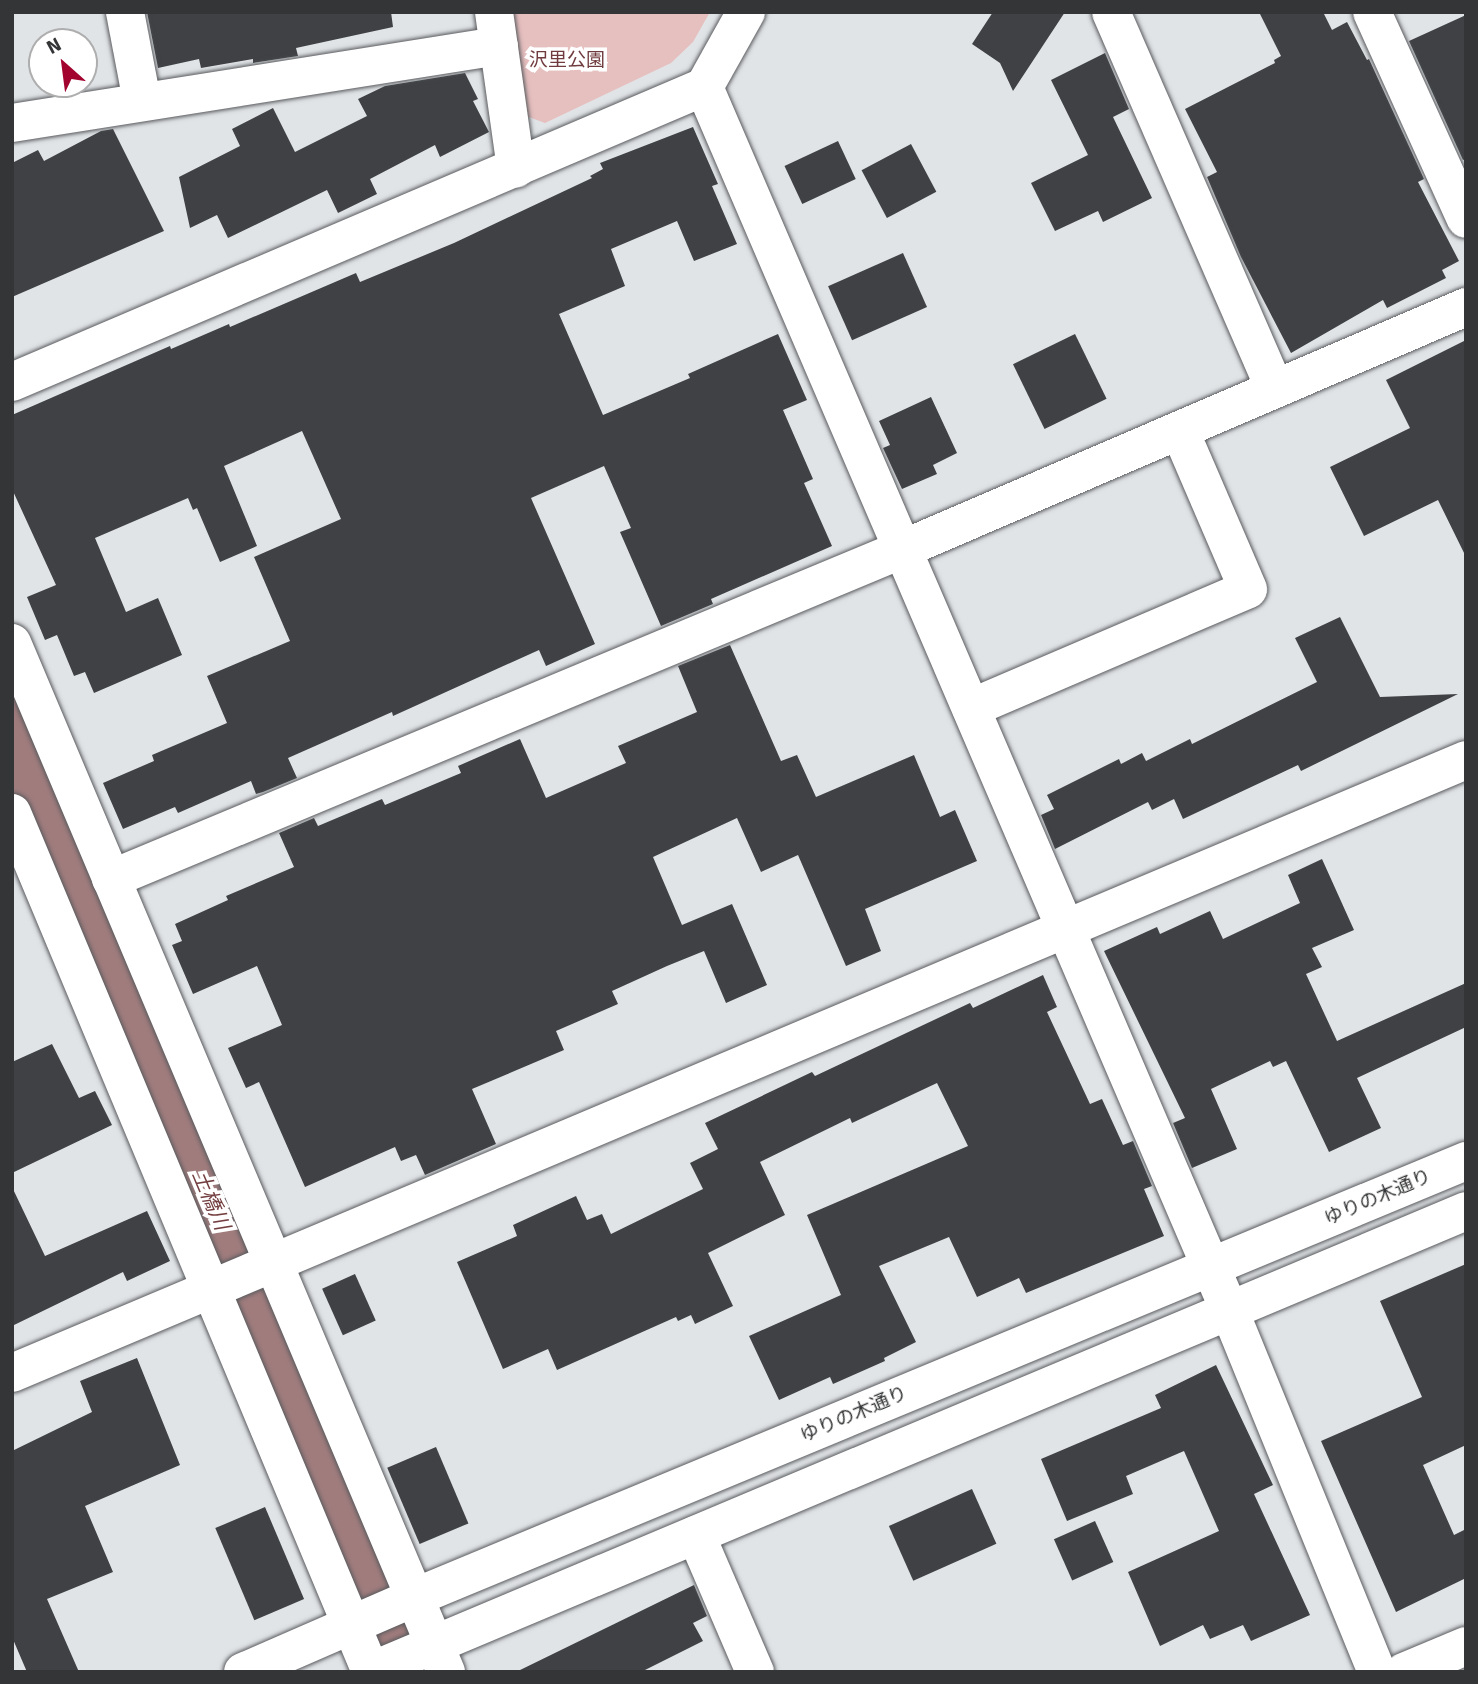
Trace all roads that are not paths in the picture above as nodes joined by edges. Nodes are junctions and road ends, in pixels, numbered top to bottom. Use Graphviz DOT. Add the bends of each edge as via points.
graph roads {
  1 [pos="125,12"];
  2 [pos="746,12"];
  3 [pos="1111,12"];
  4 [pos="1372,12"];
  5 [pos="497,29"];
  6 [pos="704,87"];
  7 [pos="142,102"];
  8 [pos="12,123"];
  9 [pos="516,168"];
  10 [pos="1466,219"];
  11 [pos="1466,307"];
  12 [pos="12,382"];
  13 [pos="1275,390"];
  14 [pos="1180,430"];
  15 [pos="903,549"];
  16 [pos="12,643"];
  17 [pos="971,708"];
  18 [pos="1466,760"];
  19 [pos="12,813"];
  20 [pos="111,879"];
  21 [pos="1067,929"];
  22 [pos="1466,1161"];
  23 [pos="1466,1211"];
  24 [pos="272,1261"];
  25 [pos="1209,1268"];
  26 [pos="212,1287"];
  27 [pos="1230,1312"];
  28 [pos="12,1373"];
  29 [pos="696,1535"];
  30 [pos="413,1598"];
  31 [pos="353,1625"];
  32 [pos="1466,1646"];
  33 [pos="437,1653"];
  34 [pos="371,1671"];
  35 [pos="243,1672"];
  36 [pos="755,1672"];
  37 [pos="1377,1672"];
  38 [pos="1404,1672"];
  1 -- 7 [label="street"];
  2 -- 6 [label="street"];
  3 -- 13 [label="street"];
  4 -- 10 [label="street"];
  5 -- 7 [label="street"];
  5 -- 9 [label="street"];
  6 -- 9 [label="street"];
  6 -- 15 [label="street"];
  7 -- 8 [label="street"];
  9 -- 12 [label="street"];
  11 -- 13 [label="street"];
  13 -- 14 [label="street"];
  14 -- 15 [label="street"];
  14 -- 17 [label="street" via="1248,589"];
  15 -- 17 [label="street"];
  15 -- 20 [label="street"];
  16 -- 20 [label="street"];
  17 -- 21 [label="street"];
  18 -- 21 [label="street"];
  19 -- 26 [label="street"];
  20 -- 24 [label="street"];
  21 -- 24 [label="street"];
  21 -- 25 [label="street"];
  22 -- 25 [label="street, ゆりの木通り"];
  23 -- 27 [label="street"];
  24 -- 26 [label="street"];
  24 -- 30 [label="street"];
  25 -- 27 [label="street"];
  25 -- 30 [label="street, ゆりの木通り"];
  26 -- 28 [label="street"];
  26 -- 31 [label="street"];
  27 -- 29 [label="street"];
  27 -- 37 [label="street"];
  29 -- 33 [label="street"];
  29 -- 36 [label="street"];
  30 -- 31 [label="street, ゆりの木通り"];
  30 -- 33 [label="street"];
  31 -- 34 [label="street"];
  31 -- 35 [label="street, ゆりの木通り"];
  32 -- 38 [label="street"];
  33 -- 34 [label="street"];
}
